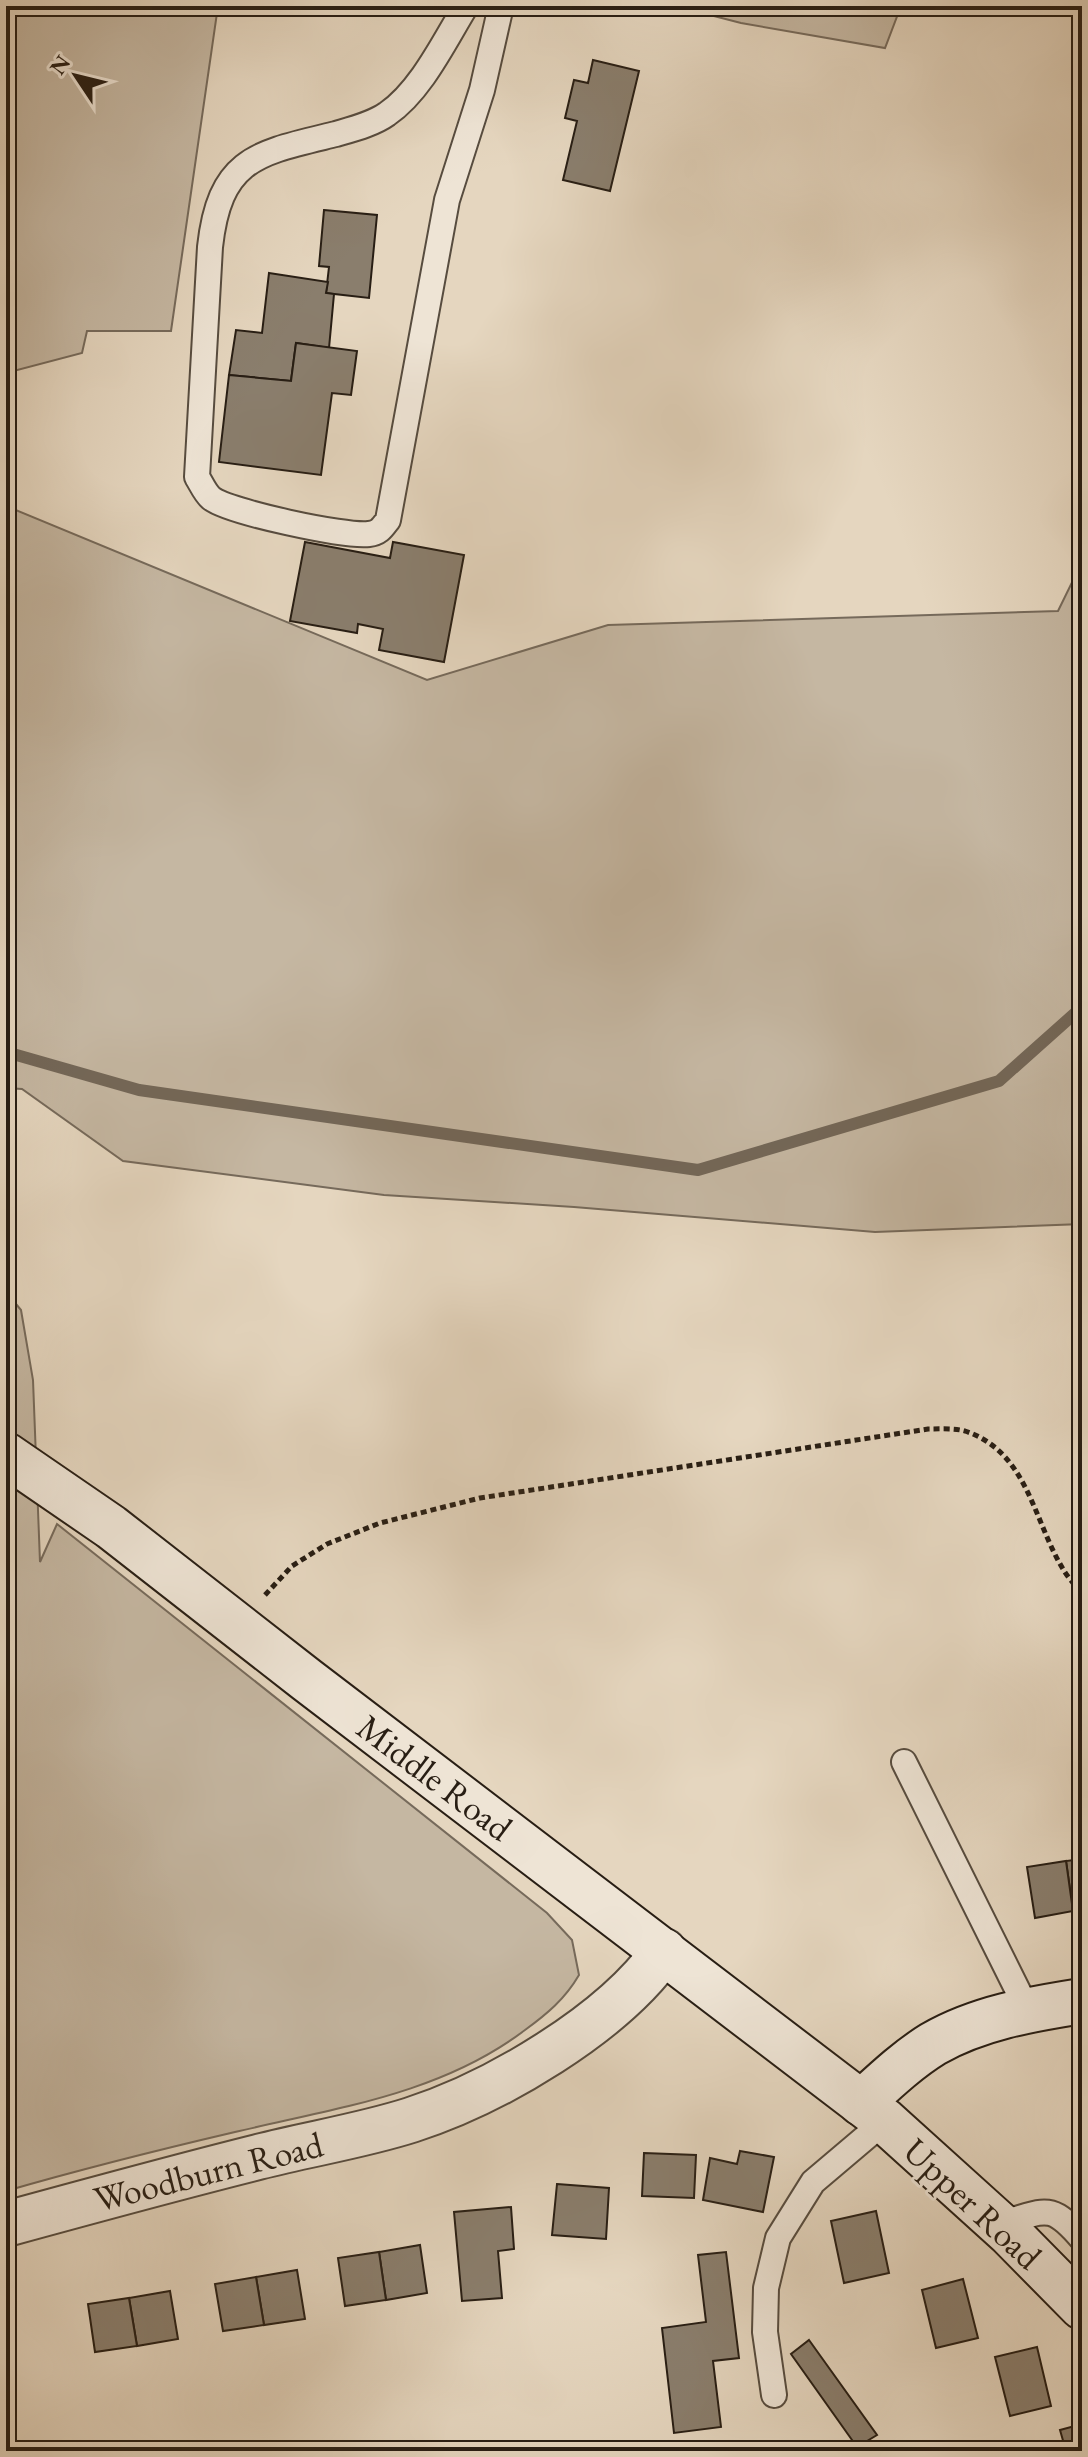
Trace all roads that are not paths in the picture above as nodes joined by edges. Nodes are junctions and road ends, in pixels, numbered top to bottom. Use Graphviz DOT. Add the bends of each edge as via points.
graph roads {
  1 [pos="466,6"];
  2 [pos="501,6"];
  3 [pos="6,1455"];
  4 [pos="904,1762"];
  5 [pos="664,1951"];
  6 [pos="1082,2001"];
  7 [pos="1028,2011"];
  8 [pos="873,2112"];
  9 [pos="6,2224"];
  10 [pos="998,2224"];
  11 [pos="1082,2239"];
  12 [pos="1082,2307"];
  13 [pos="774,2395"];
  1 -- 2 [label="lane" via="411,92 387,115 263,154 237,170 221,193 210,247 197,477 210,497 232,509 368,534 380,531 388,520 447,200 482,90"];
  3 -- 5 [label="main road, Middle Road" via="111,1527"];
  4 -- 7 [label="lane"];
  5 -- 8 [label="main road, Middle Road"];
  5 -- 9 [label="main road, Woodburn Road" via="613,2006 505,2081 411,2120"];
  6 -- 7 [label="main road"];
  7 -- 8 [label="main road" via="969,2027 931,2045"];
  8 -- 10 [label="main road, Upper Road"];
  8 -- 13 [label="lane" via="813,2182 778,2238 766,2288 765,2332"];
  10 -- 11 [label="lane" via="1058,2213"];
  10 -- 12 [label="main road, Upper Road"];
}
